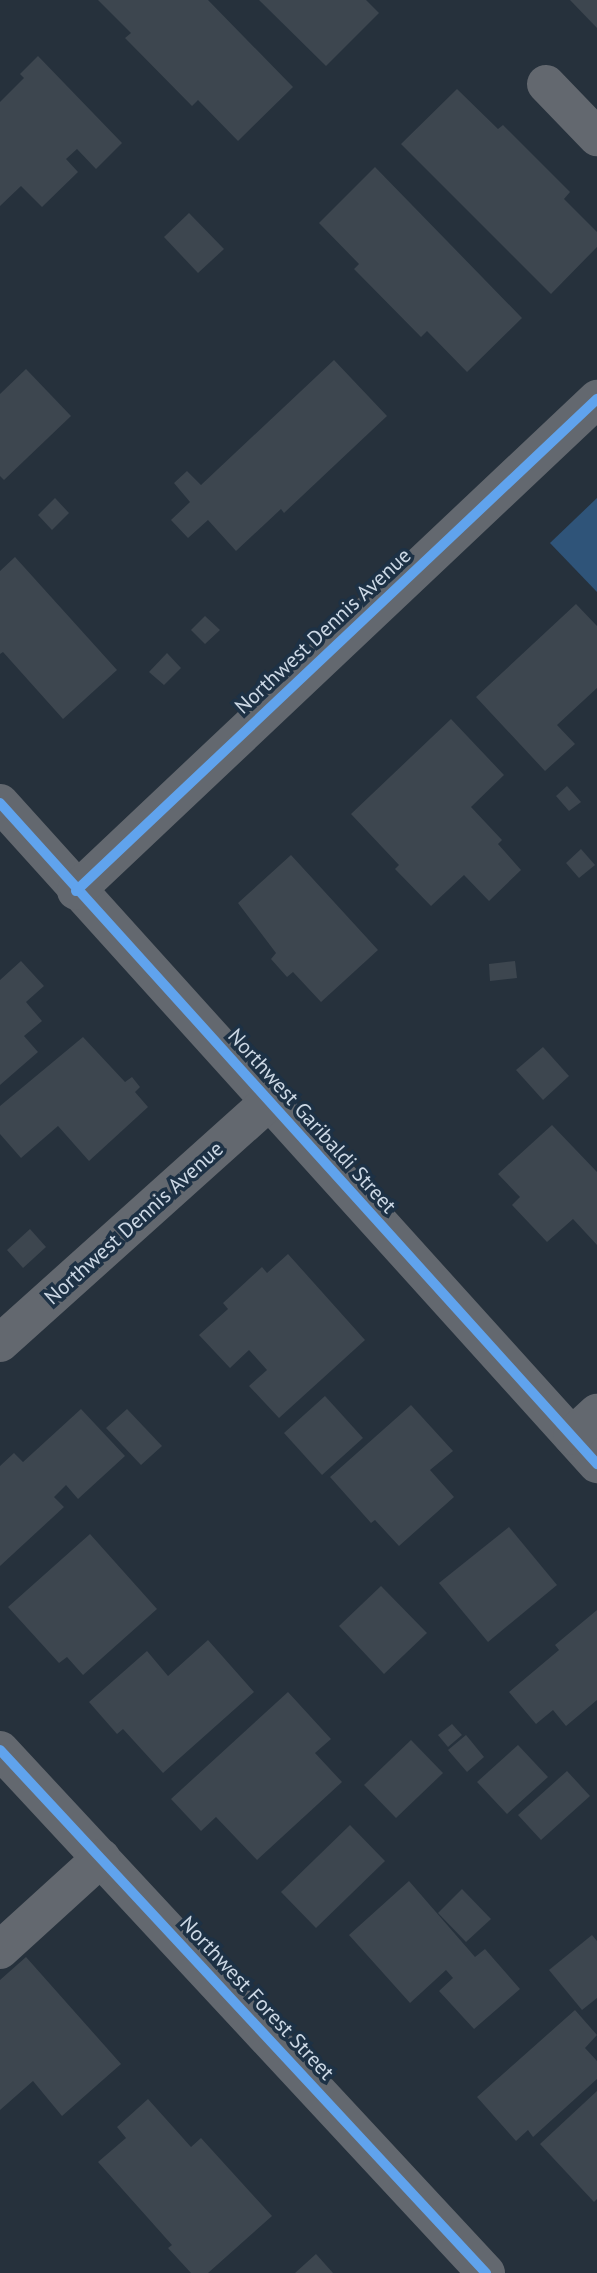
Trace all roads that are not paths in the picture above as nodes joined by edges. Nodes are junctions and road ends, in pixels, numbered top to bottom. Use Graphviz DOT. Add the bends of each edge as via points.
graph roads {
  1 [pos="546,84"];
  2 [pos="597,137"];
  3 [pos="597,399"];
  4 [pos="0,803"];
  5 [pos="76,891"];
  6 [pos="269,1102"];
  7 [pos="0,1343"];
  8 [pos="584,1424"];
  9 [pos="597,1464"];
  10 [pos="0,1750"];
  11 [pos="101,1858"];
  12 [pos="0,1950"];
  13 [pos="486,2273"];
  1 -- 2 [label="street"];
  3 -- 5 [label="street, Northwest Dennis Avenue"];
  4 -- 5 [label="street, Northwest Garibaldi Street"];
  5 -- 6 [label="street, Northwest Garibaldi Street"];
  6 -- 7 [label="street, Northwest Dennis Avenue"];
  6 -- 8 [label="street, Northwest Garibaldi Street"];
  8 -- 9 [label="street, Northwest Garibaldi Street"];
  10 -- 11 [label="street, Northwest Forest Street"];
  11 -- 12 [label="street"];
  11 -- 13 [label="street, Northwest Forest Street"];
}
